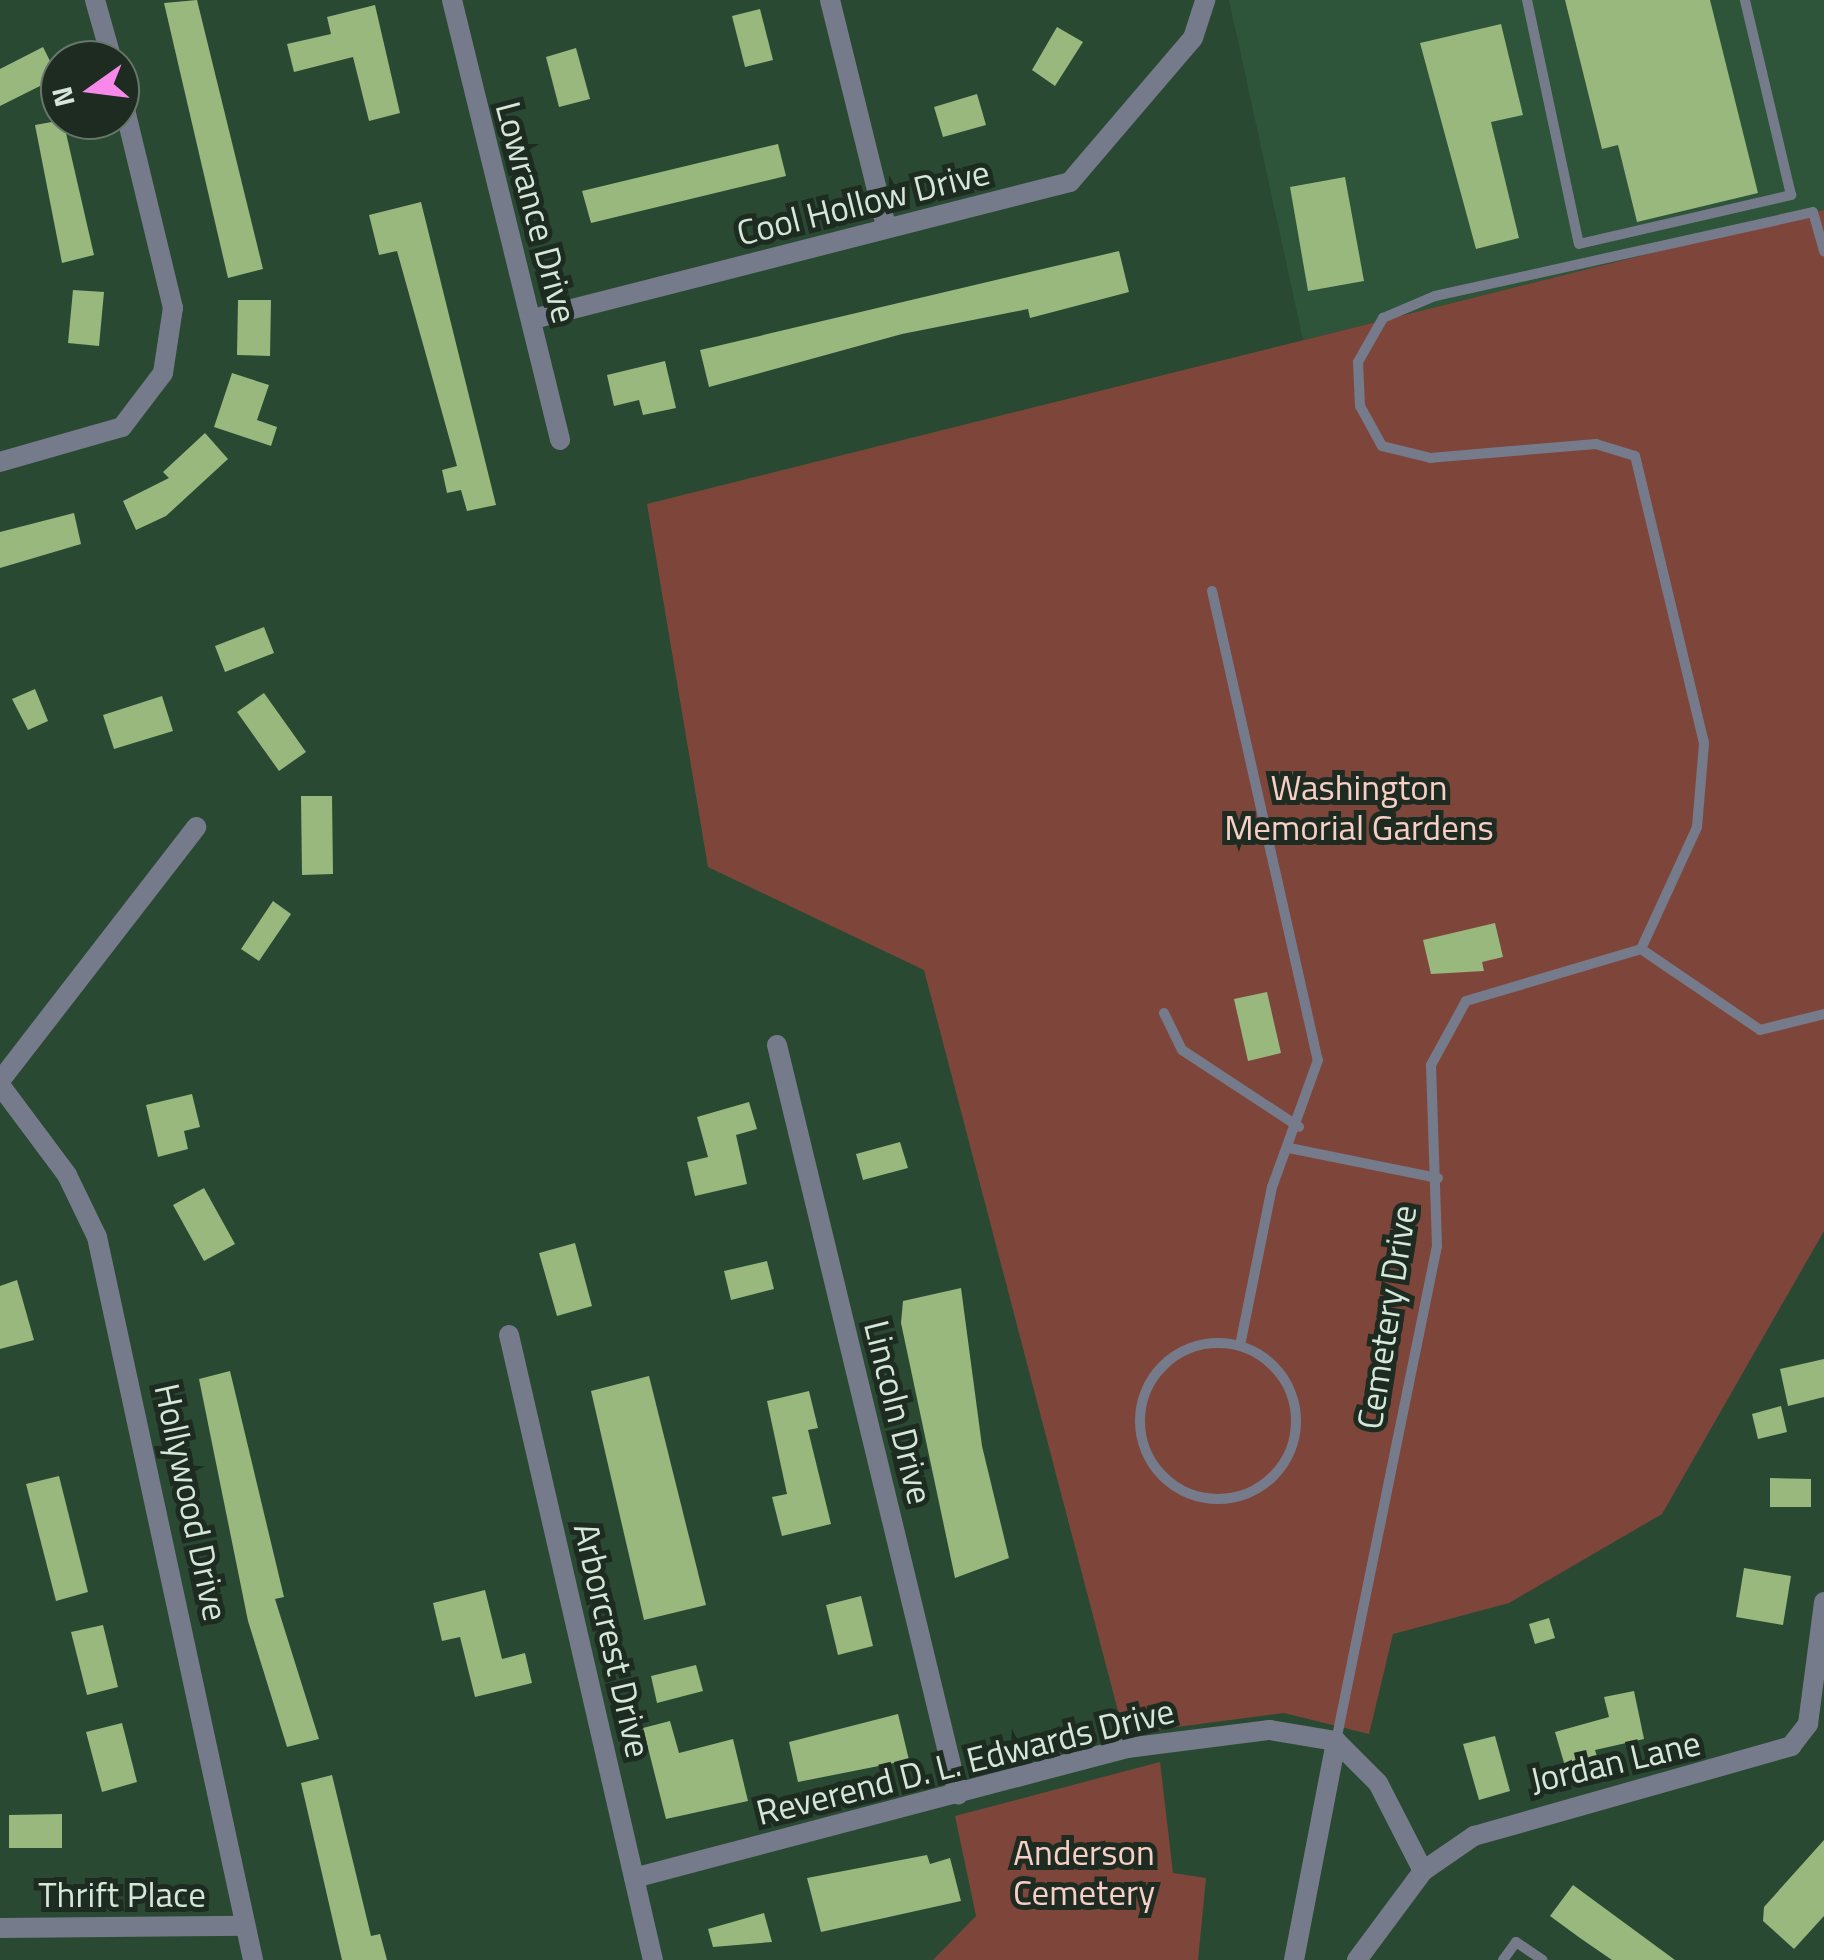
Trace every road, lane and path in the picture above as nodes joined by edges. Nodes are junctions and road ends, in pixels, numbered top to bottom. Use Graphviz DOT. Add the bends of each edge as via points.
graph roads {
  1 [pos="95,0"];
  2 [pos="452,0"];
  3 [pos="830,0"];
  4 [pos="1205,0"];
  5 [pos="1527,0"];
  6 [pos="1745,0"];
  7 [pos="106,40"];
  8 [pos="133,140"];
  9 [pos="886,227"];
  10 [pos="1824,251"];
  11 [pos="533,319"];
  12 [pos="560,440"];
  13 [pos="0,462"];
  14 [pos="1212,591"];
  15 [pos="196,828"];
  16 [pos="1641,949"];
  17 [pos="1164,1013"];
  18 [pos="1824,1014"];
  19 [pos="777,1045"];
  20 [pos="0,1083"];
  21 [pos="1299,1127"];
  22 [pos="1290,1148"];
  23 [pos="1438,1178"];
  24 [pos="510,1334"];
  25 [pos="1240,1345"];
  26 [pos="1824,1602"];
  27 [pos="1336,1741"];
  28 [pos="958,1794"];
  29 [pos="1423,1871"];
  30 [pos="634,1878"];
  31 [pos="245,1926"];
  32 [pos="0,1928"];
  33 [pos="252,1960"];
  34 [pos="653,1960"];
  35 [pos="1294,1960"];
  36 [pos="1357,1960"];
  37 [pos="1503,1960"];
  38 [pos="1542,1960"];
  1 -- 7 [label="street"];
  2 -- 11 [label="street, Lowrance Drive"];
  3 -- 9 [label="street"];
  4 -- 9 [label="street, Cool Hollow Drive" via="1193,38 1070,182"];
  5 -- 6 [label="lane" via="1580,244 1791,194"];
  8 -- 13 [label="street" via="174,308 163,374 122,428"];
  9 -- 11 [label="street, Cool Hollow Drive"];
  10 -- 16 [label="lane" via="1814,212 1435,296 1382,318 1358,362 1360,406 1382,446 1430,458 1596,444 1635,456 1704,743 1696,827"];
  11 -- 12 [label="street, Lowrance Drive"];
  14 -- 21 [label="lane" via="1318,1060"];
  15 -- 20 [label="street"];
  16 -- 18 [label="lane" via="1760,1030"];
  16 -- 23 [label="lane, Cemetery Drive" via="1466,1001 1431,1065"];
  17 -- 21 [label="lane" via="1182,1050"];
  19 -- 28 [label="street, Lincoln Drive"];
  20 -- 31 [label="street, Hollywood Drive" via="67,1174 97,1237"];
  21 -- 22 [label="lane"];
  22 -- 23 [label="lane"];
  22 -- 25 [label="lane" via="1272,1187"];
  23 -- 27 [label="lane, Cemetery Drive" via="1437,1246"];
  24 -- 30 [label="street, Arborcrest Drive"];
  25 -- 25 [label="lane" via="1216,1342 1169,1358 1142,1399 1144,1448 1156,1470 1198,1497 1246,1495 1284,1464 1293,1442 1292,1394 1262,1356"];
  26 -- 29 [label="street, Jordan Lane" via="1808,1724 1791,1746 1508,1820"];
  27 -- 28 [label="street, Reverend D. L. Edwards Drive" via="1270,1730 1181,1738"];
  27 -- 29 [label="street" via="1378,1783"];
  27 -- 35 [label="street, Cemetery Drive"];
  28 -- 30 [label="street, Reverend D. L. Edwards Drive"];
  29 -- 36 [label="street, Jordan Lane"];
  30 -- 34 [label="street, Arborcrest Drive"];
  31 -- 32 [label="street, Thrift Place"];
  31 -- 33 [label="street, Hollywood Drive"];
  37 -- 38 [label="lane" via="1516,1942"];
}
